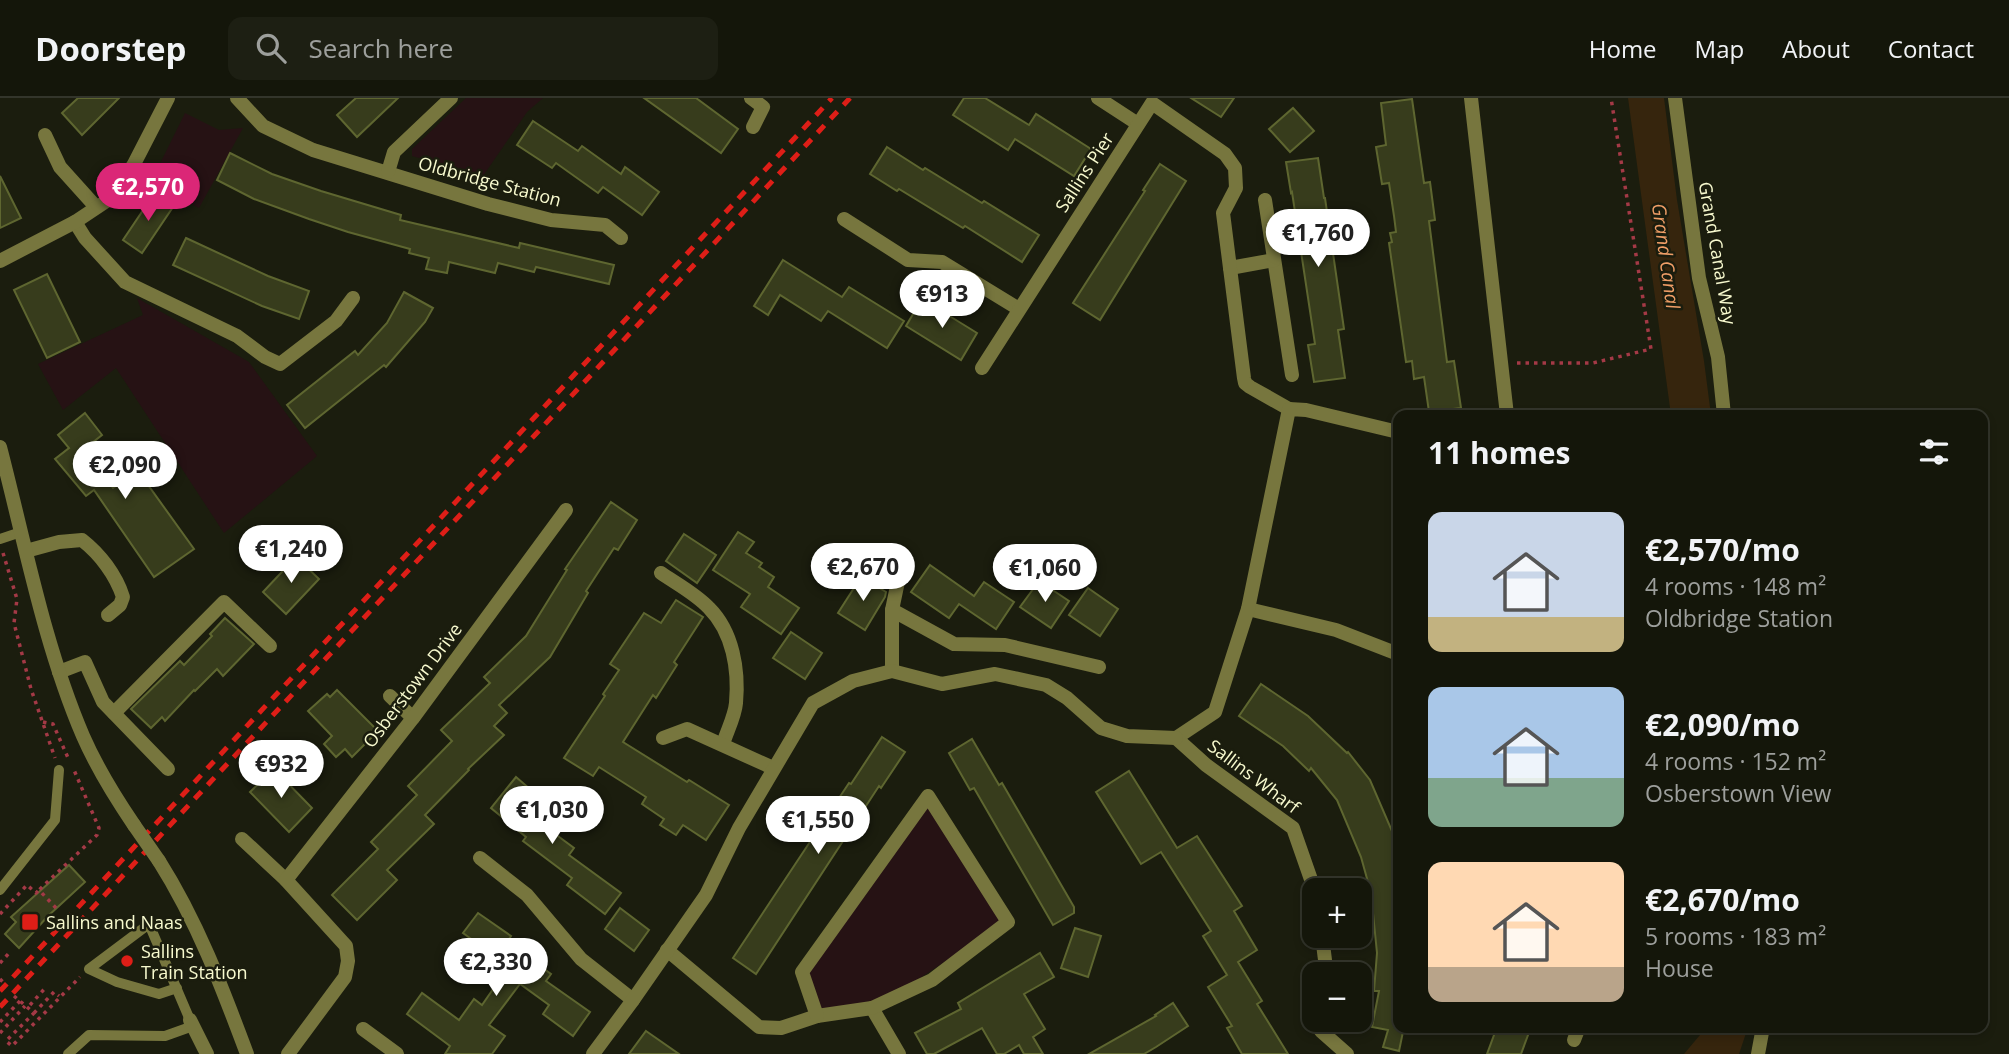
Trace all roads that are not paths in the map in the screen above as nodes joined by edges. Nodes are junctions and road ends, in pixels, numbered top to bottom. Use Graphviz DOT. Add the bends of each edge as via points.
graph roads {
  1 [pos="168,98"];
  2 [pos="237,98"];
  3 [pos="451,98"];
  4 [pos="751,98"];
  5 [pos="1098,98"];
  6 [pos="1471,98"];
  7 [pos="1675,98"];
  8 [pos="1153,101"];
  9 [pos="1138,124"];
  10 [pos="753,127"];
  11 [pos="45,135"];
  12 [pos="388,172"];
  13 [pos="1265,200"];
  14 [pos="96,207"];
  15 [pos="844,219"];
  16 [pos="75,222"];
  17 [pos="621,238"];
  18 [pos="0,261"];
  19 [pos="1274,261"];
  20 [pos="1230,268"];
  21 [pos="353,298"];
  22 [pos="1019,309"];
  23 [pos="982,369"];
  24 [pos="1292,374"];
  25 [pos="1289,409"];
  26 [pos="1506,410"];
  27 [pos="1723,410"];
  28 [pos="1393,431"];
  29 [pos="0,447"];
  30 [pos="566,510"];
  31 [pos="21,532"];
  32 [pos="0,542"];
  33 [pos="26,551"];
  34 [pos="901,567"];
  35 [pos="661,573"];
  36 [pos="1248,608"];
  37 [pos="892,610"];
  38 [pos="108,615"];
  39 [pos="270,646"];
  40 [pos="1393,652"];
  41 [pos="1099,667"];
  42 [pos="892,671"];
  43 [pos="59,672"];
  44 [pos="390,696"];
  45 [pos="114,713"];
  46 [pos="413,718"];
  47 [pos="663,738"];
  48 [pos="1175,738"];
  49 [pos="723,744"];
  50 [pos="773,768"];
  51 [pos="168,769"];
  52 [pos="59,770"];
  53 [pos="242,839"];
  54 [pos="480,858"];
  55 [pos="1310,878"];
  56 [pos="286,880"];
  57 [pos="0,890"];
  58 [pos="667,950"];
  59 [pos="177,988"];
  60 [pos="633,1000"];
  61 [pos="872,1008"];
  62 [pos="817,1016"];
  63 [pos="192,1023"];
  64 [pos="363,1029"];
  65 [pos="1322,1032"];
  66 [pos="1762,1033"];
  67 [pos="68,1054"];
  68 [pos="207,1054"];
  69 [pos="247,1054"];
  70 [pos="288,1054"];
  71 [pos="397,1054"];
  72 [pos="593,1054"];
  73 [pos="900,1054"];
  74 [pos="1347,1054"];
  75 [pos="1758,1054"];
  1 -- 14 [label="street" via="114,196"];
  2 -- 12 [label="street, Oldbridge Station" via="263,126 275,132 313,150"];
  3 -- 12 [label="street, Oldbridge Station" via="394,152"];
  4 -- 10 [label="street" via="763,107"];
  5 -- 9 [label="street"];
  6 -- 26 [label="street"];
  7 -- 27 [label="street, Grand Canal Way" via="1699,278 1718,357"];
  8 -- 9 [label="street, Sallins Pier"];
  8 -- 20 [label="street, Sallins Pier" via="1225,154 1236,168 1236,188 1223,213"];
  9 -- 22 [label="street, Sallins Pier"];
  11 -- 14 [label="street" via="60,167"];
  12 -- 17 [label="street, Oldbridge Station" via="551,220 605,225"];
  13 -- 19 [label="street"];
  14 -- 16 [label="street"];
  15 -- 22 [label="street" via="908,260 942,262"];
  16 -- 18 [label="street"];
  16 -- 21 [label="street" via="125,282 237,336 280,364 336,321"];
  19 -- 20 [label="street"];
  19 -- 24 [label="street"];
  20 -- 25 [label="street, Sallins Pier" via="1245,383"];
  22 -- 23 [label="street, Sallins Pier"];
  25 -- 28 [label="street, Sallins Pier"];
  25 -- 36 [label="street"];
  29 -- 31 [label="street"];
  30 -- 46 [label="street, Osberstown Drive"];
  31 -- 32 [label="lane"];
  31 -- 33 [label="street"];
  33 -- 38 [label="street" via="82,540 96,552 120,588 120,605"];
  33 -- 43 [label="street"];
  34 -- 37 [label="street"];
  35 -- 49 [label="street" via="707,605 727,632 733,650 736,705"];
  36 -- 40 [label="street" via="1336,630"];
  36 -- 48 [label="street" via="1215,712"];
  37 -- 41 [label="street" via="954,644 1005,645"];
  37 -- 42 [label="street"];
  39 -- 45 [label="street" via="224,602"];
  42 -- 48 [label="street" via="942,684 995,674 1046,685 1101,728 1127,736"];
  42 -- 50 [label="street" via="853,681 813,704"];
  43 -- 45 [label="street" via="85,662 103,702"];
  43 -- 69 [label="street, bridge" via="110,788 182,899"];
  44 -- 46 [label="street"];
  45 -- 51 [label="street"];
  46 -- 56 [label="street, Osberstown Drive"];
  47 -- 49 [label="street" via="687,729"];
  48 -- 55 [label="street, Sallins Wharf" via="1293,828"];
  49 -- 50 [label="street"];
  50 -- 58 [label="street" via="706,895"];
  52 -- 57 [label="lane" via="55,820"];
  53 -- 56 [label="street"];
  54 -- 60 [label="street" via="527,895 581,959"];
  56 -- 70 [label="street" via="346,946 348,961 345,977"];
  58 -- 60 [label="street"];
  58 -- 62 [label="street" via="759,1027 781,1028"];
  59 -- 59 [label="lane" via="149,924 89,969 159,994"];
  59 -- 63 [label="lane"];
  60 -- 72 [label="street"];
  61 -- 62 [label="street"];
  61 -- 62 [label="street" via="932,980 1008,922 928,796 802,972"];
  61 -- 73 [label="street"];
  63 -- 67 [label="lane" via="165,1036 89,1035"];
  63 -- 68 [label="street"];
  64 -- 71 [label="street"];
  65 -- 74 [label="street"];
  66 -- 75 [label="street"];
}
